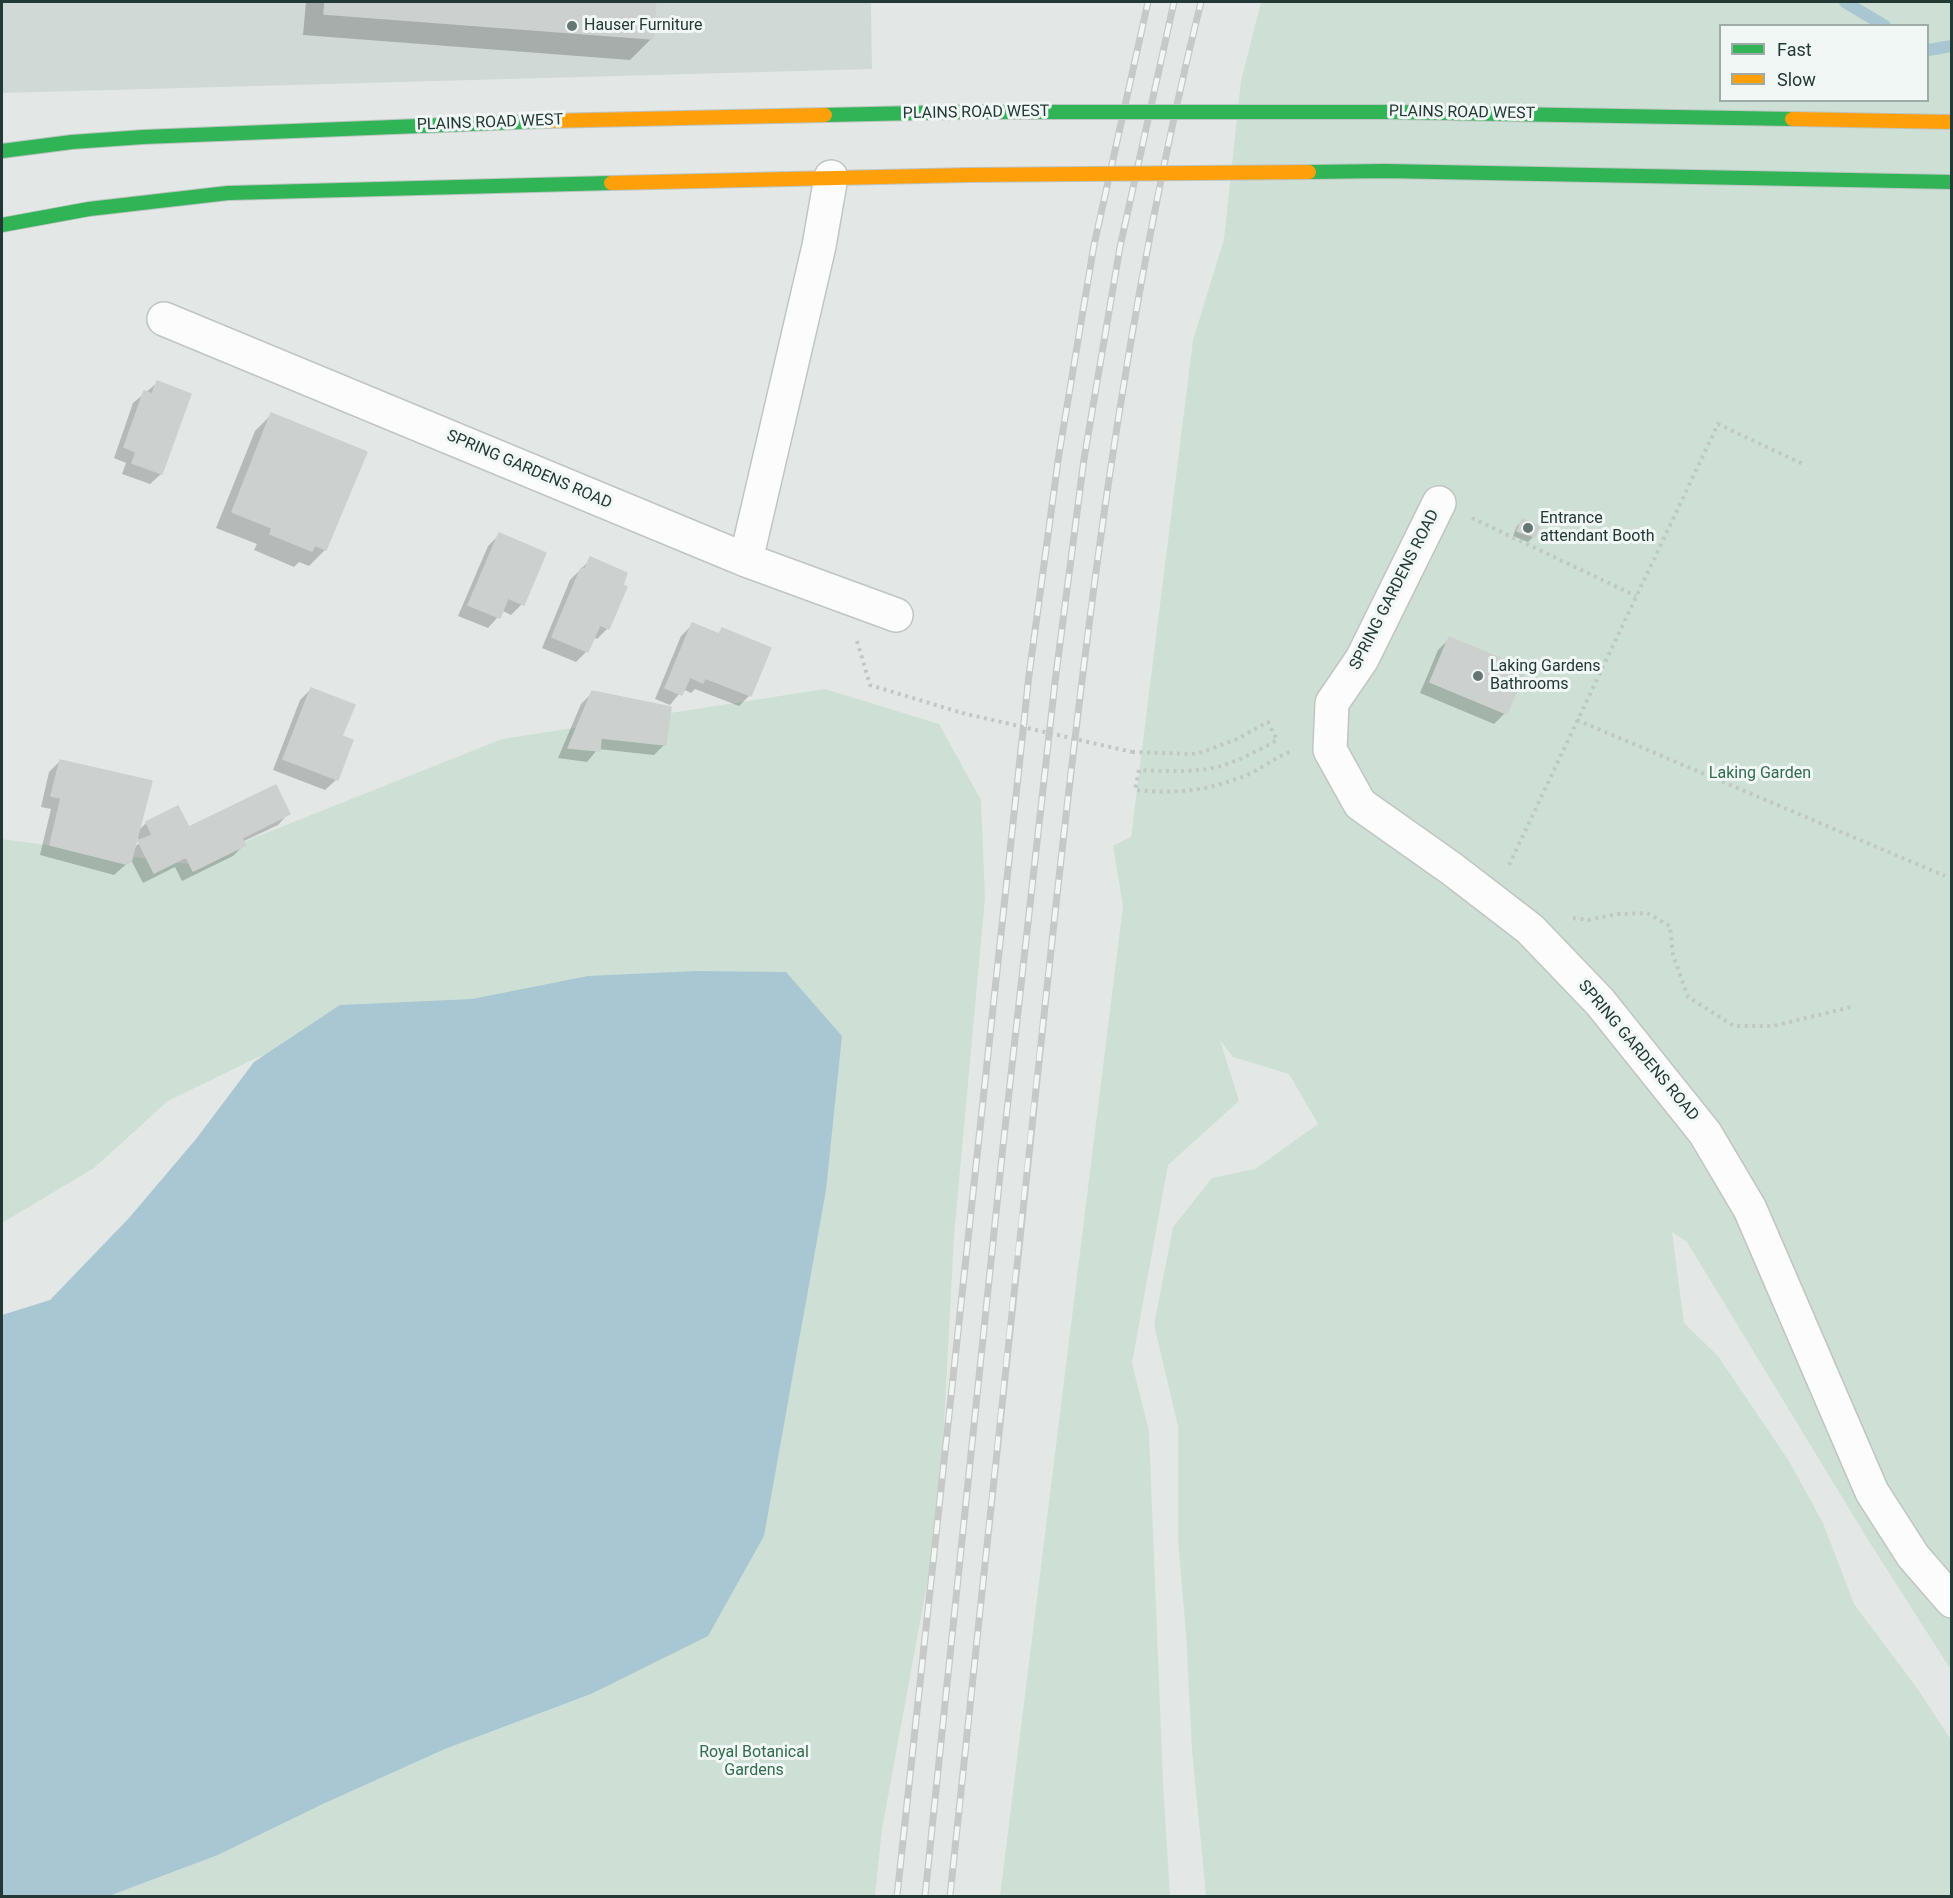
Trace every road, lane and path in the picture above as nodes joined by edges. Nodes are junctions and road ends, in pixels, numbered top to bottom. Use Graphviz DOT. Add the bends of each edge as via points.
graph roads {
  1 [pos="1952,122"];
  2 [pos="2,151"];
  3 [pos="831,177"];
  4 [pos="1952,182"];
  5 [pos="2,225"];
  6 [pos="164,319"];
  7 [pos="1805,465"];
  8 [pos="1439,503"];
  9 [pos="746,560"];
  10 [pos="1636,596"];
  11 [pos="896,615"];
  12 [pos="854,631"];
  13 [pos="1577,720"];
  14 [pos="1286,753"];
  15 [pos="1515,872"];
  16 [pos="1945,876"];
  17 [pos="1569,917"];
  18 [pos="1851,1007"];
  19 [pos="1952,1601"];
  1 -- 2 [label="main road, PLAINS ROAD WEST, bridge" via="1389,111 962,112 326,128 48,143"];
  3 -- 4 [label="main road, bridge" via="1385,171"];
  3 -- 5 [label="main road" via="228,193 90,209"];
  3 -- 9 [label="street" via="819,246"];
  6 -- 9 [label="street, SPRING GARDENS ROAD"];
  7 -- 10 [label="path" via="1718,424"];
  8 -- 10 [label="path"];
  8 -- 19 [label="street, SPRING GARDENS ROAD" via="1362,659 1332,703 1330,750 1360,804 1538,937 1600,1002 1705,1133 1750,1209 1872,1492 1913,1556"];
  9 -- 11 [label="street, SPRING GARDENS ROAD"];
  10 -- 13 [label="path"];
  12 -- 14 [label="path, bridge" via="870,685 962,712 1132,752 1196,754 1235,740 1268,722 1277,740 1202,770 1139,770 1135,790 1190,792 1248,774"];
  13 -- 15 [label="path" via="1508,865"];
  13 -- 16 [label="path"];
  17 -- 18 [label="path" via="1588,920 1647,913 1670,926 1673,955 1688,996 1734,1026 1773,1026"];
}
